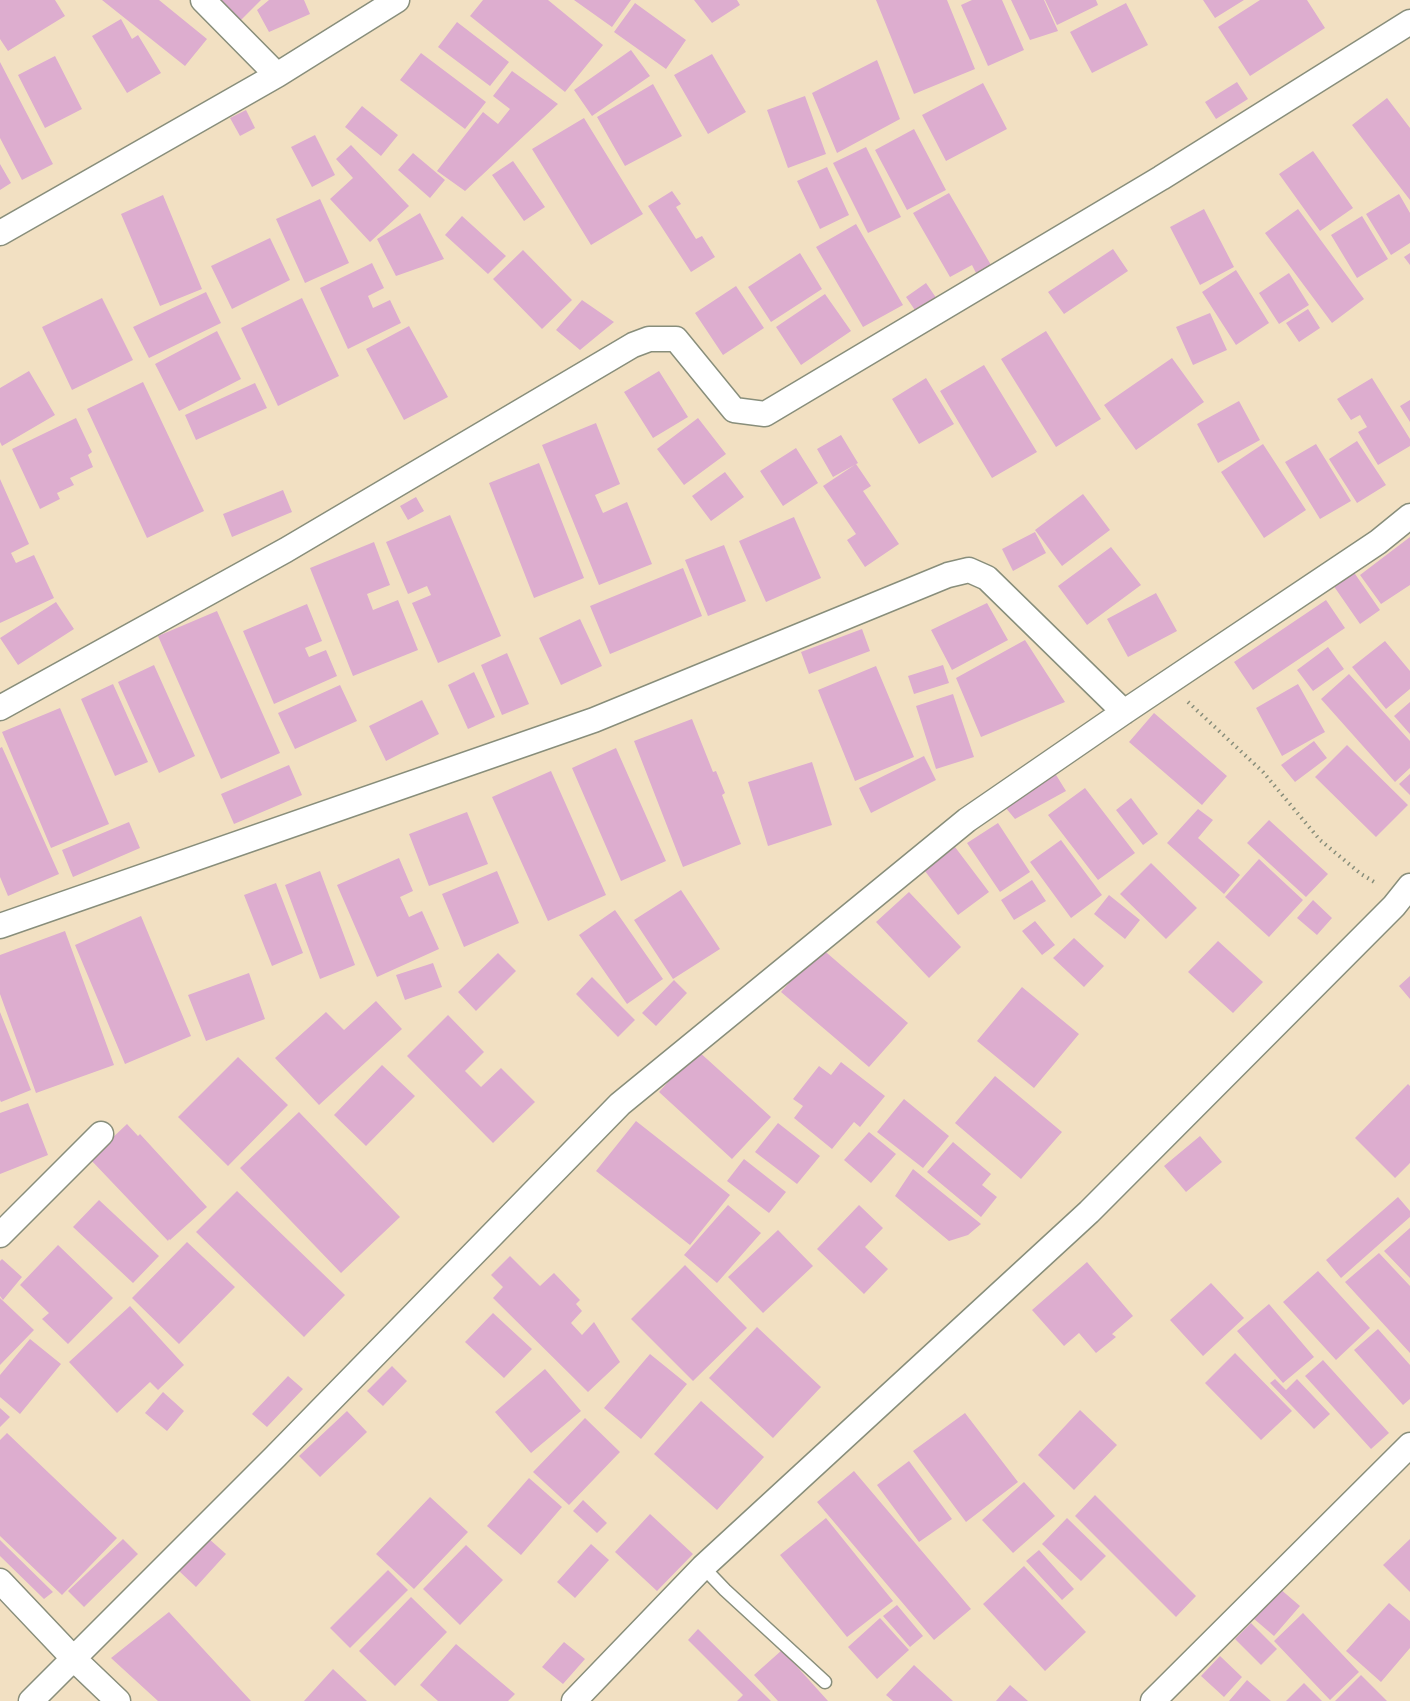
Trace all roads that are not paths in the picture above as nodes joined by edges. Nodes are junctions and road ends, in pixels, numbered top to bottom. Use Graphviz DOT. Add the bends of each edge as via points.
graph roads {
  1 [pos="203,0"];
  2 [pos="397,0"];
  3 [pos="1410,22"];
  4 [pos="277,75"];
  5 [pos="0,233"];
  6 [pos="1410,516"];
  7 [pos="0,708"];
  8 [pos="1124,712"];
  9 [pos="1405,892"];
  10 [pos="0,926"];
  11 [pos="101,1134"];
  12 [pos="0,1235"];
  13 [pos="1410,1446"];
  14 [pos="703,1568"];
  15 [pos="0,1581"];
  16 [pos="74,1658"];
  17 [pos="825,1682"];
  18 [pos="31,1701"];
  19 [pos="118,1701"];
  20 [pos="574,1701"];
  21 [pos="1153,1701"];
  1 -- 4 [label="street"];
  2 -- 4 [label="street"];
  3 -- 7 [label="street" via="1161,178 765,414 734,410 676,339 649,339 633,345 286,550"];
  4 -- 5 [label="street"];
  6 -- 8 [label="street" via="1378,542"];
  8 -- 10 [label="street" via="987,578 969,570 948,575 594,720"];
  8 -- 16 [label="street" via="967,820 620,1104"];
  9 -- 14 [label="street" via="1089,1212"];
  11 -- 12 [label="street"];
  13 -- 21 [label="street"];
  14 -- 17 [label="lane"];
  14 -- 20 [label="street"];
  15 -- 16 [label="street"];
  16 -- 18 [label="street"];
  16 -- 19 [label="street"];
}
